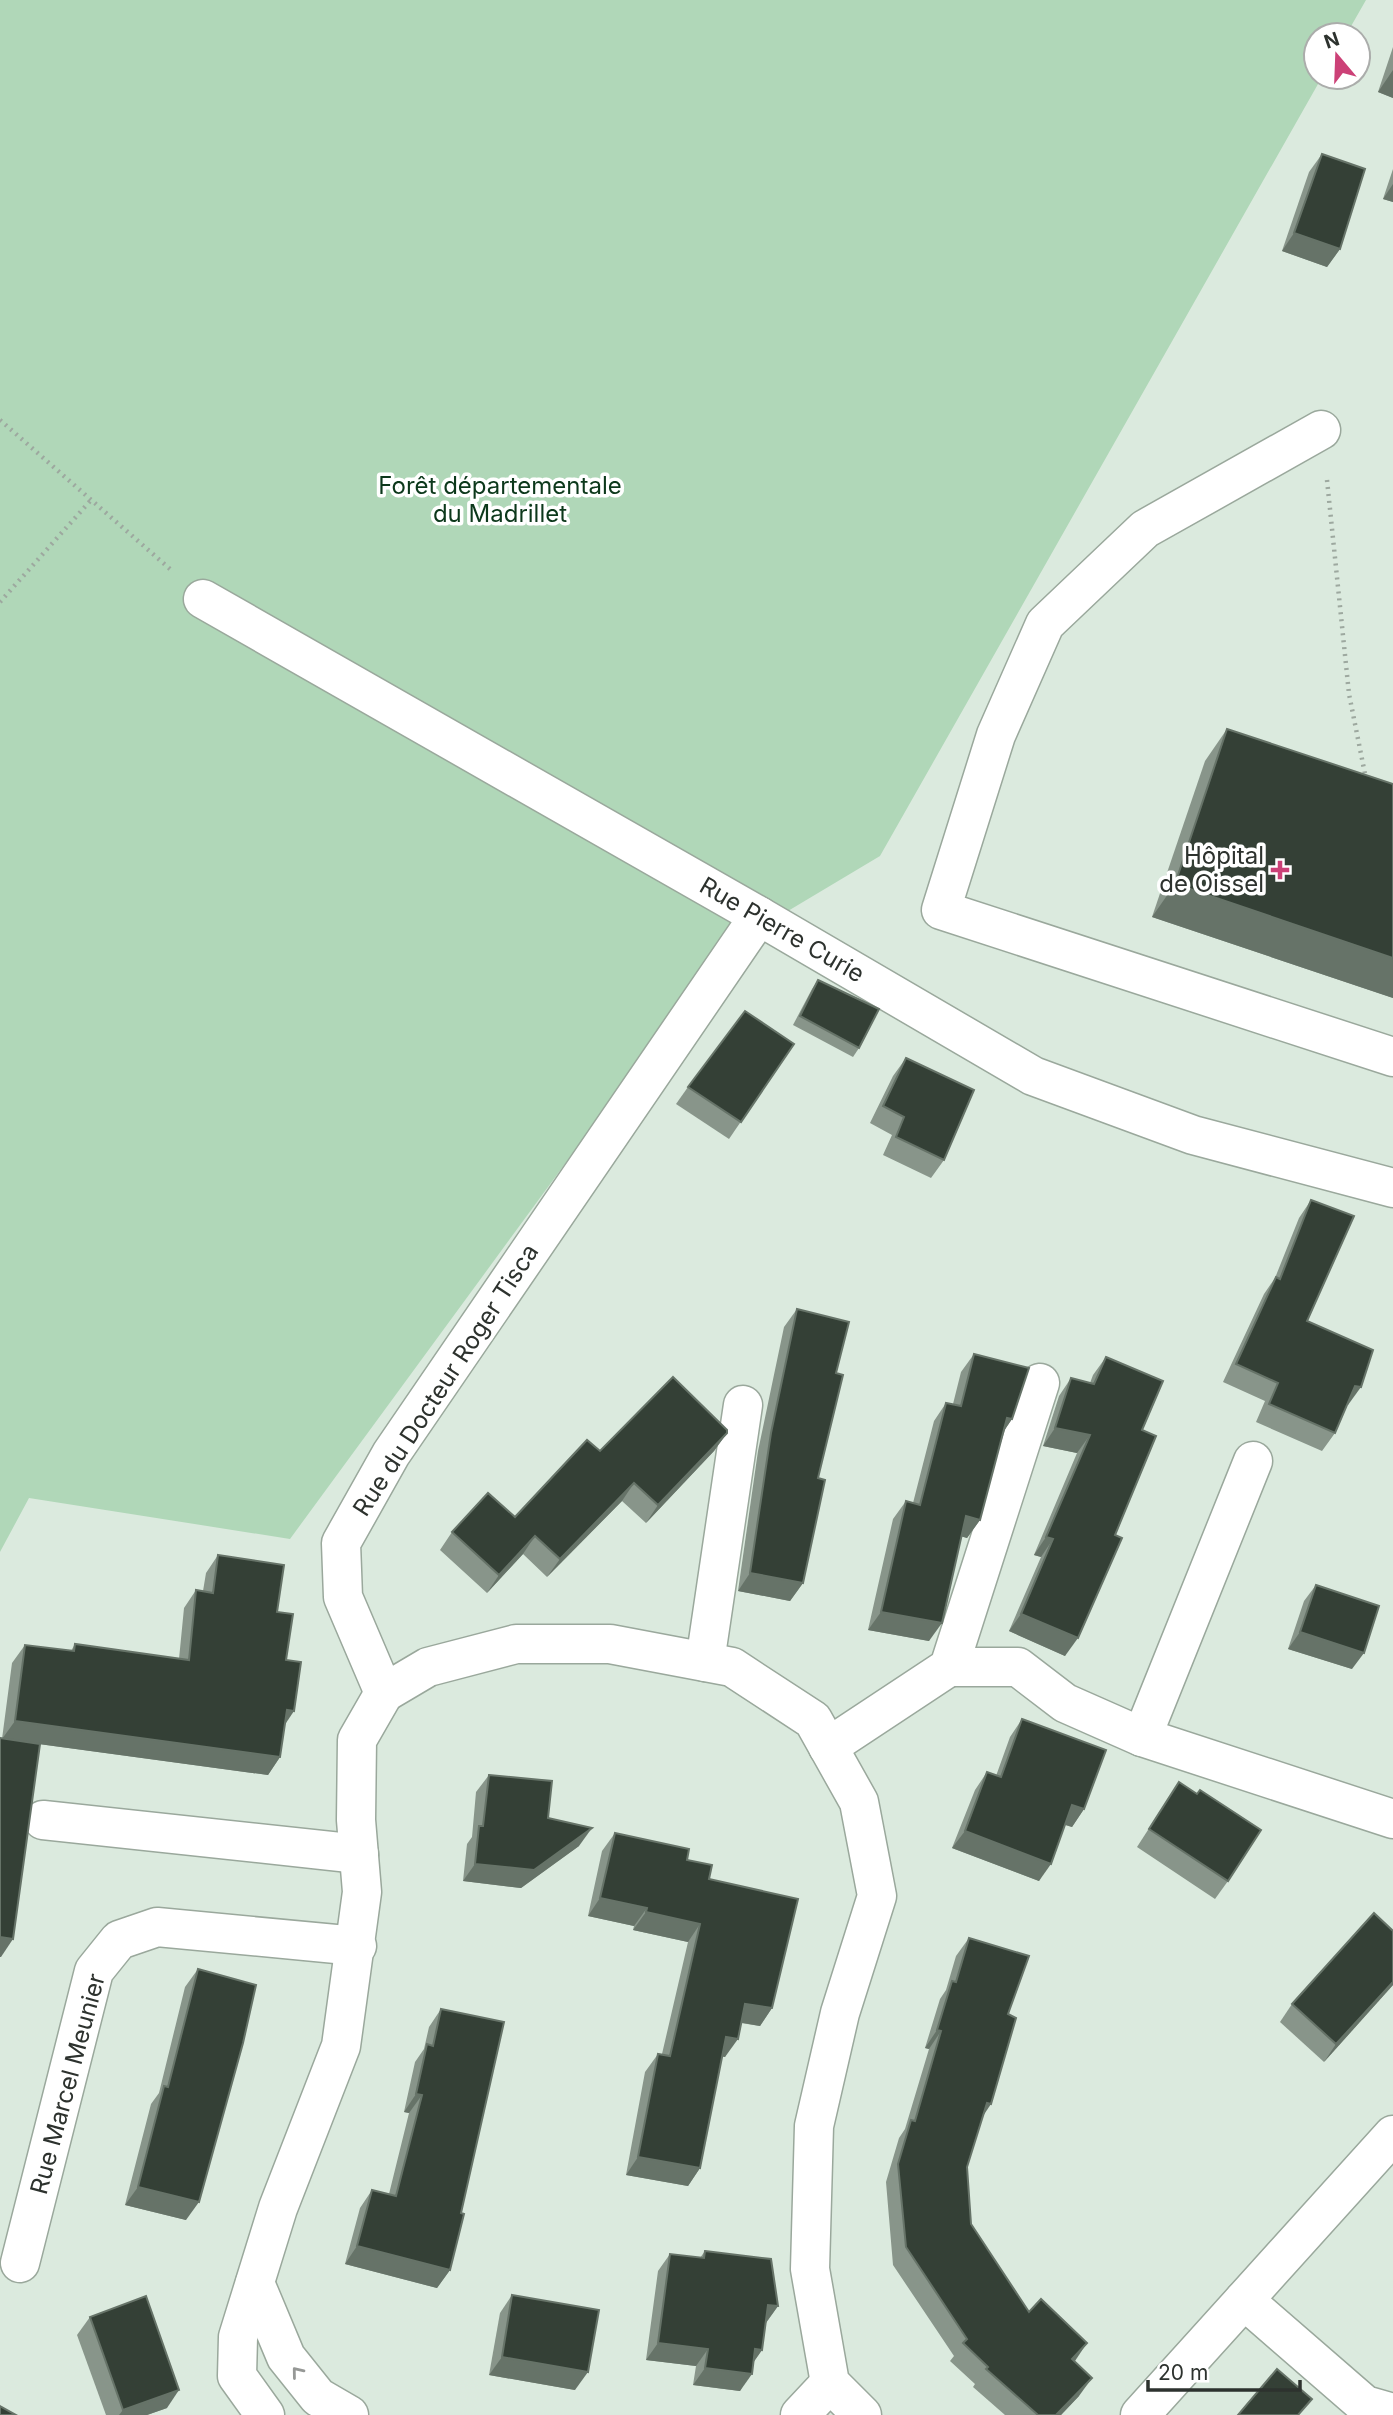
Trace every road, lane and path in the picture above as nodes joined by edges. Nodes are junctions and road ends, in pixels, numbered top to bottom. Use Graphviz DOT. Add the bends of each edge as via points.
graph roads {
  1 [pos="0,420"];
  2 [pos="1321,430"];
  3 [pos="91,500"];
  4 [pos="203,598"];
  5 [pos="0,603"];
  6 [pos="1366,779"];
  7 [pos="759,916"];
  8 [pos="1393,1057"];
  9 [pos="1393,1188"];
  10 [pos="1040,1383"];
  11 [pos="743,1405"];
  12 [pos="1253,1461"];
  13 [pos="705,1662"];
  14 [pos="948,1667"];
  15 [pos="384,1693"];
  16 [pos="1142,1737"];
  17 [pos="828,1747"];
  18 [pos="1393,1819"];
  19 [pos="43,1820"];
  20 [pos="359,1854"];
  21 [pos="356,1946"];
  22 [pos="1393,2135"];
  23 [pos="20,2263"];
  24 [pos="255,2283"];
  25 [pos="1244,2300"];
  26 [pos="830,2383"];
  27 [pos="1393,2413"];
  28 [pos="265,2415"];
  29 [pos="349,2415"];
  30 [pos="800,2415"];
  31 [pos="862,2415"];
  32 [pos="1140,2415"];
  1 -- 3 [label="path"];
  2 -- 6 [label="path" via="1349,694"];
  2 -- 8 [label="street" via="1145,529 1045,624 996,735 942,910"];
  3 -- 4 [label="path"];
  3 -- 5 [label="path"];
  4 -- 7 [label="street, Rue Pierre Curie"];
  7 -- 9 [label="street, Rue Pierre Curie" via="1033,1076 1193,1135"];
  7 -- 15 [label="street, Rue du Docteur Roger Tisca" via="391,1454 341,1543 343,1597"];
  10 -- 14 [label="street"];
  11 -- 13 [label="street"];
  12 -- 16 [label="street"];
  13 -- 15 [label="street" via="610,1644 516,1644 428,1667"];
  13 -- 17 [label="street" via="732,1667 813,1720"];
  14 -- 16 [label="street" via="1018,1667 1065,1703"];
  14 -- 17 [label="street"];
  15 -- 20 [label="street" via="358,1740"];
  16 -- 18 [label="street"];
  17 -- 26 [label="street" via="859,1802 877,1896 840,2013 814,2126 810,2269"];
  19 -- 20 [label="street"];
  20 -- 21 [label="street" via="362,1892"];
  21 -- 23 [label="street, Rue Marcel Meunier" via="158,1927 119,1940 94,1971"];
  21 -- 24 [label="street" via="341,2046 278,2208"];
  22 -- 25 [label="street"];
  24 -- 28 [label="street" via="238,2337 237,2376"];
  29 -- 24 [label="street, one-way" via="318,2397 286,2357"];
  25 -- 27 [label="street" via="1366,2405"];
  25 -- 32 [label="street"];
  26 -- 30 [label="street"];
  26 -- 31 [label="street"];
}
